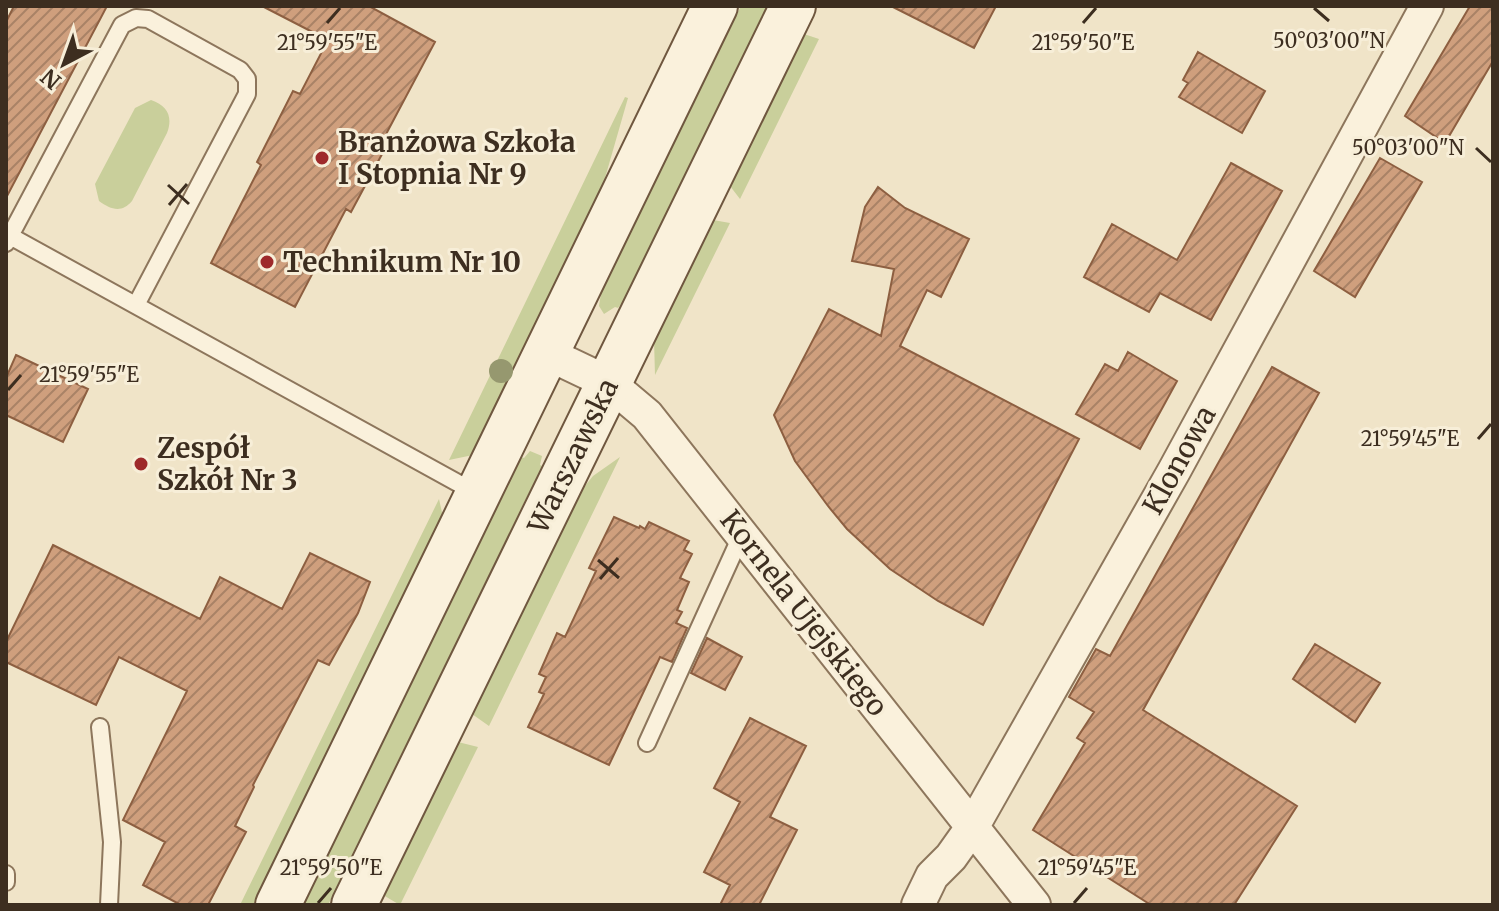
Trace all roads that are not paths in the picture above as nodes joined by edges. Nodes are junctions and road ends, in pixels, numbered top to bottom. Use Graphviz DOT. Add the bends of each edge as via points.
graph roads {
  1 [pos="715,6"];
  2 [pos="793,6"];
  3 [pos="1427,6"];
  4 [pos="8,239"];
  5 [pos="136,305"];
  6 [pos="546,353"];
  7 [pos="609,383"];
  8 [pos="478,494"];
  9 [pos="742,534"];
  10 [pos="100,727"];
  11 [pos="647,743"];
  12 [pos="973,826"];
  13 [pos="6,874"];
  14 [pos="6,882"];
  15 [pos="109,905"];
  16 [pos="278,905"];
  17 [pos="354,905"];
  18 [pos="918,905"];
  19 [pos="1034,905"];
  1 -- 6 [label="main road"];
  2 -- 7 [label="main road, Warszawska"];
  3 -- 12 [label="street, Klonowa"];
  4 -- 5 [label="lane"];
  4 -- 5 [label="lane" via="122,25 148,19 240,70 247,79 247,94"];
  5 -- 8 [label="lane"];
  6 -- 7 [label="street, Kornela Ujejskiego"];
  6 -- 8 [label="main road"];
  7 -- 9 [label="street, Kornela Ujejskiego" via="647,415"];
  7 -- 17 [label="main road, Warszawska"];
  8 -- 16 [label="main road"];
  9 -- 11 [label="lane"];
  9 -- 12 [label="street, Kornela Ujejskiego"];
  10 -- 15 [label="lane" via="112,842"];
  12 -- 18 [label="street, Klonowa" via="932,876"];
  12 -- 19 [label="street, Kornela Ujejskiego"];
  13 -- 14 [label="lane"];
}
